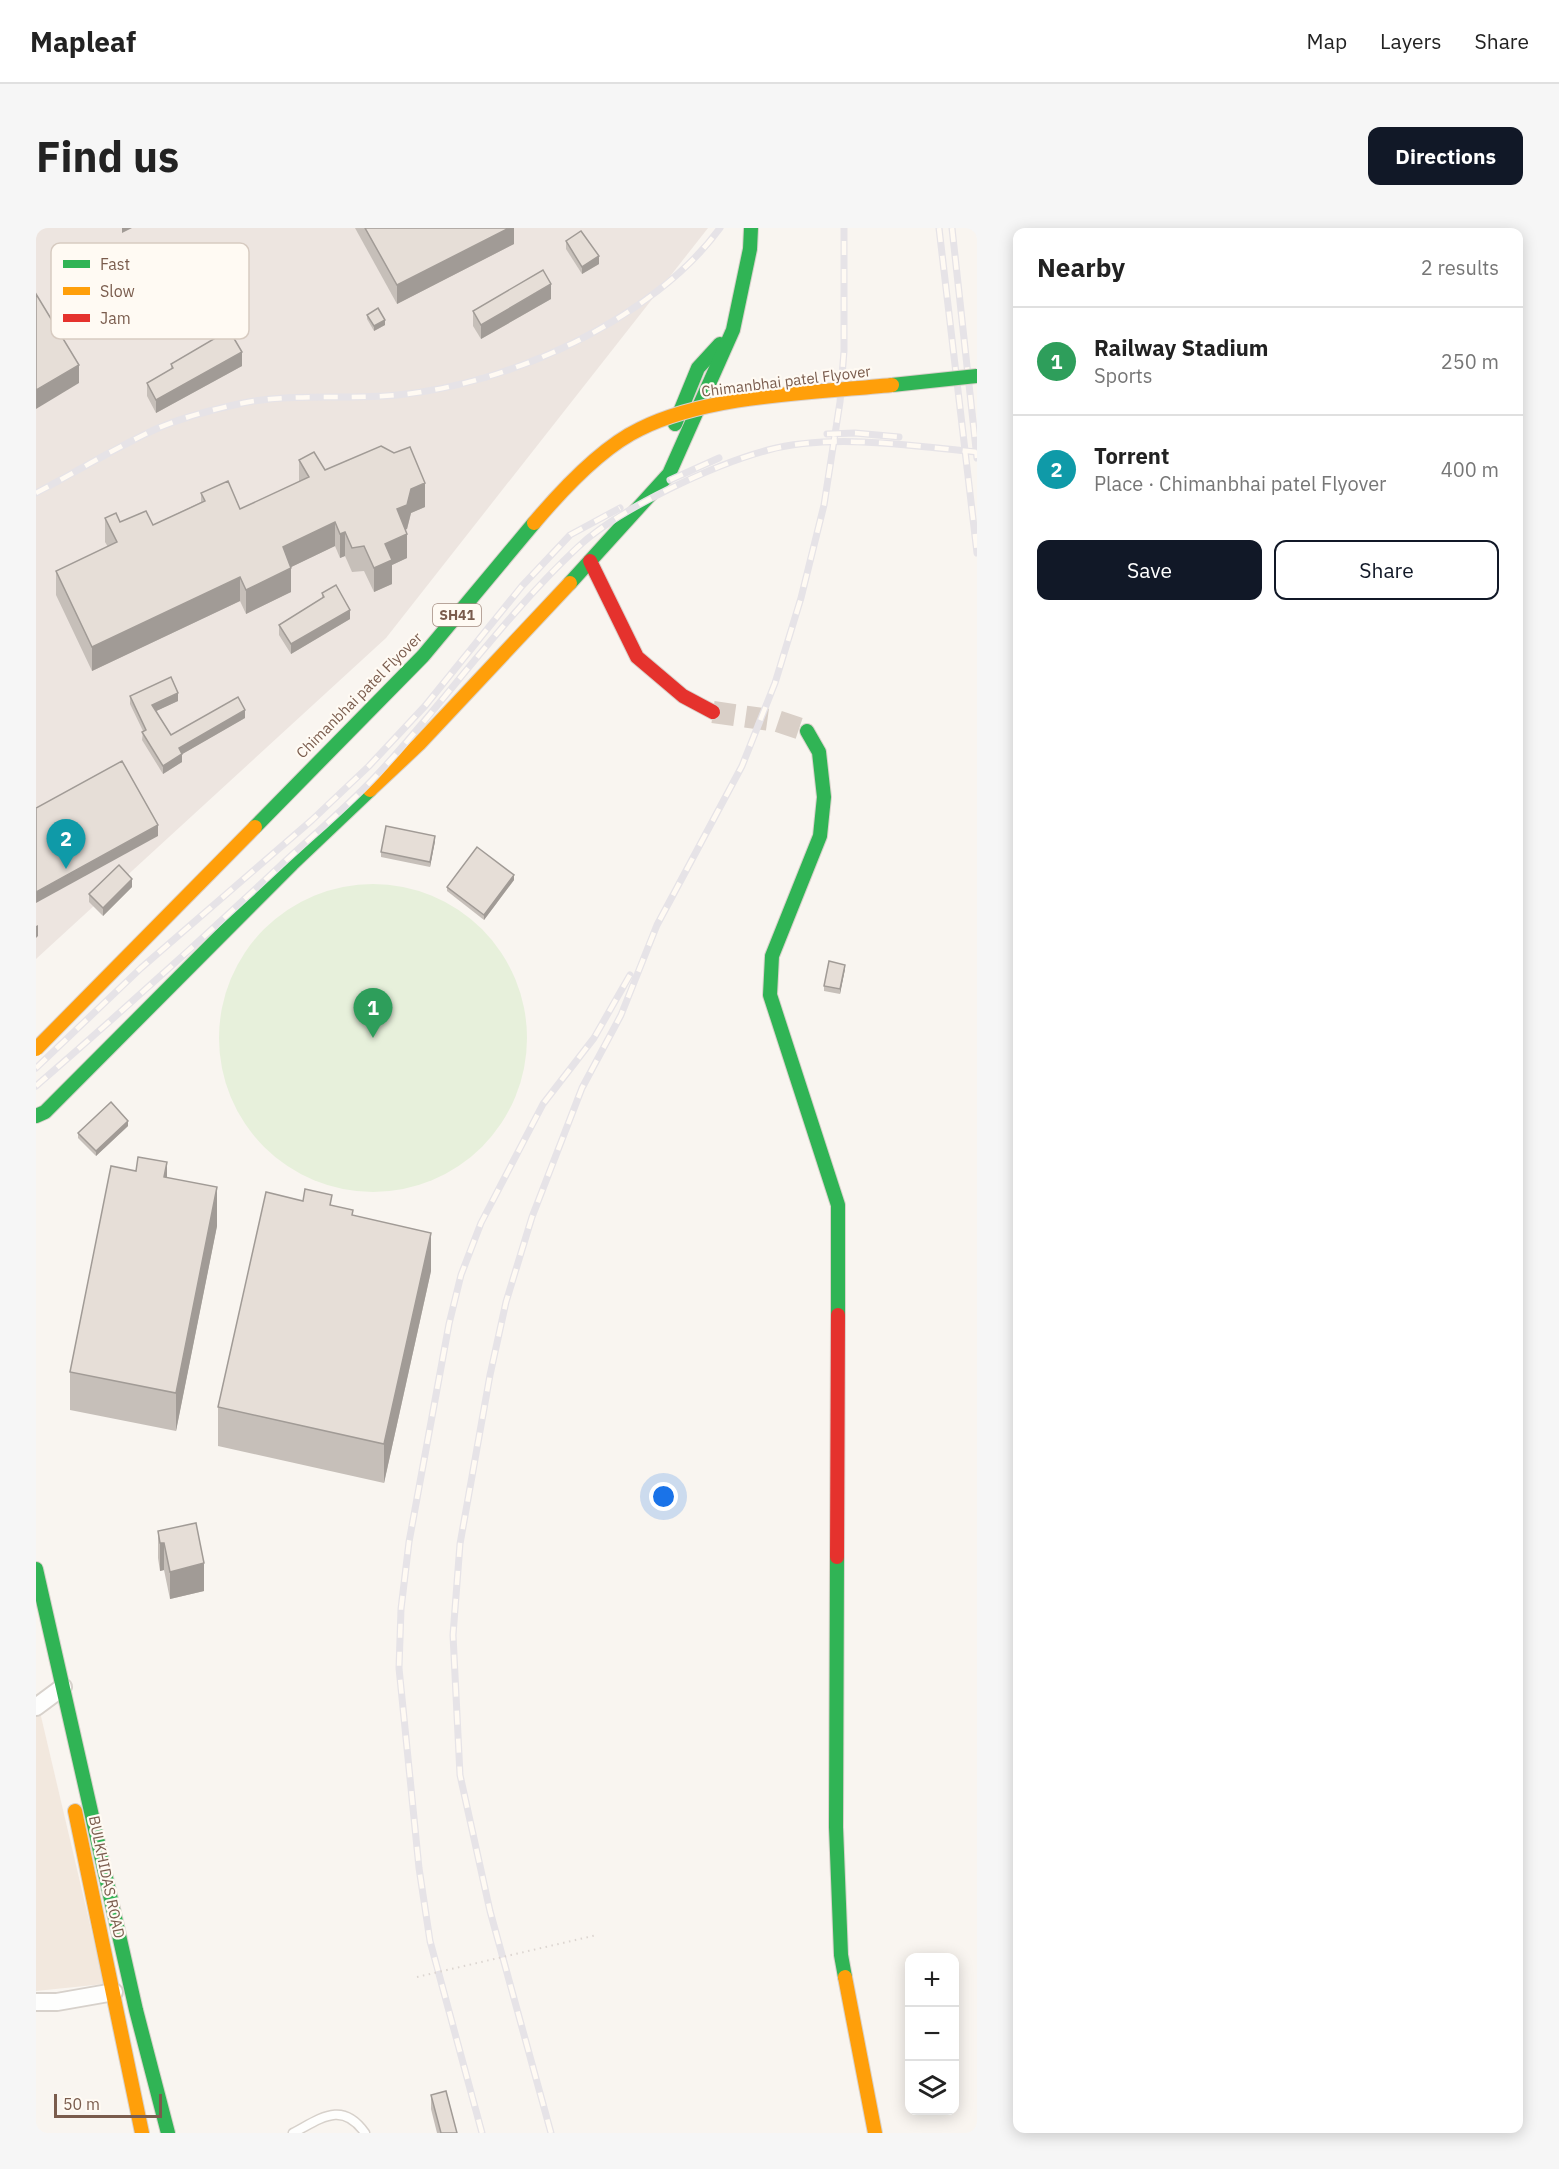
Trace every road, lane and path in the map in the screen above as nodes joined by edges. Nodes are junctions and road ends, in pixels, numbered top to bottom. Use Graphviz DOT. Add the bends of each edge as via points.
graph roads {
  1 [pos="751,228"];
  2 [pos="908,369"];
  3 [pos="977,376"];
  4 [pos="590,561"];
  5 [pos="713,712"];
  6 [pos="807,731"];
  7 [pos="314,747"];
  8 [pos="36,1049"];
  9 [pos="39,1117"];
  10 [pos="36,1569"];
  11 [pos="36,1629"];
  12 [pos="49,1693"];
  13 [pos="71,1792"];
  14 [pos="597,1935"];
  15 [pos="417,1977"];
  16 [pos="114,1992"];
  17 [pos="36,2002"];
  18 [pos="142,2133"];
  19 [pos="168,2133"];
  20 [pos="293,2133"];
  21 [pos="365,2133"];
  22 [pos="875,2133"];
  1 -- 4 [label="main road" via="733,330 698,368 668,442 669,474"];
  2 -- 7 [label="main road, Chimanbhai patel Flyover / SH41" via="689,394 633,418 589,450 537,501 413,648"];
  3 -- 8 [label="main road, Chimanbhai patel Flyover / SH41, bridge" via="705,405 639,429 597,459 546,509 423,656"];
  4 -- 5 [label="main road" via="637,657 683,696"];
  4 -- 9 [label="main road" via="419,744 292,864"];
  6 -- 22 [label="main road" via="819,752 824,797 820,836 772,956 770,995 838,1205 836,1827 840,1955"];
  10 -- 12 [label="main road"];
  11 -- 12 [label="main road"];
  12 -- 19 [label="main road"];
  13 -- 16 [label="main road, BULKHIDAS ROAD"];
  14 -- 15 [label="path, bridge"];
  16 -- 17 [label="street"];
  16 -- 18 [label="main road, BULKHIDAS ROAD"];
  20 -- 21 [label="lane" via="332,2113 348,2116"];
}
